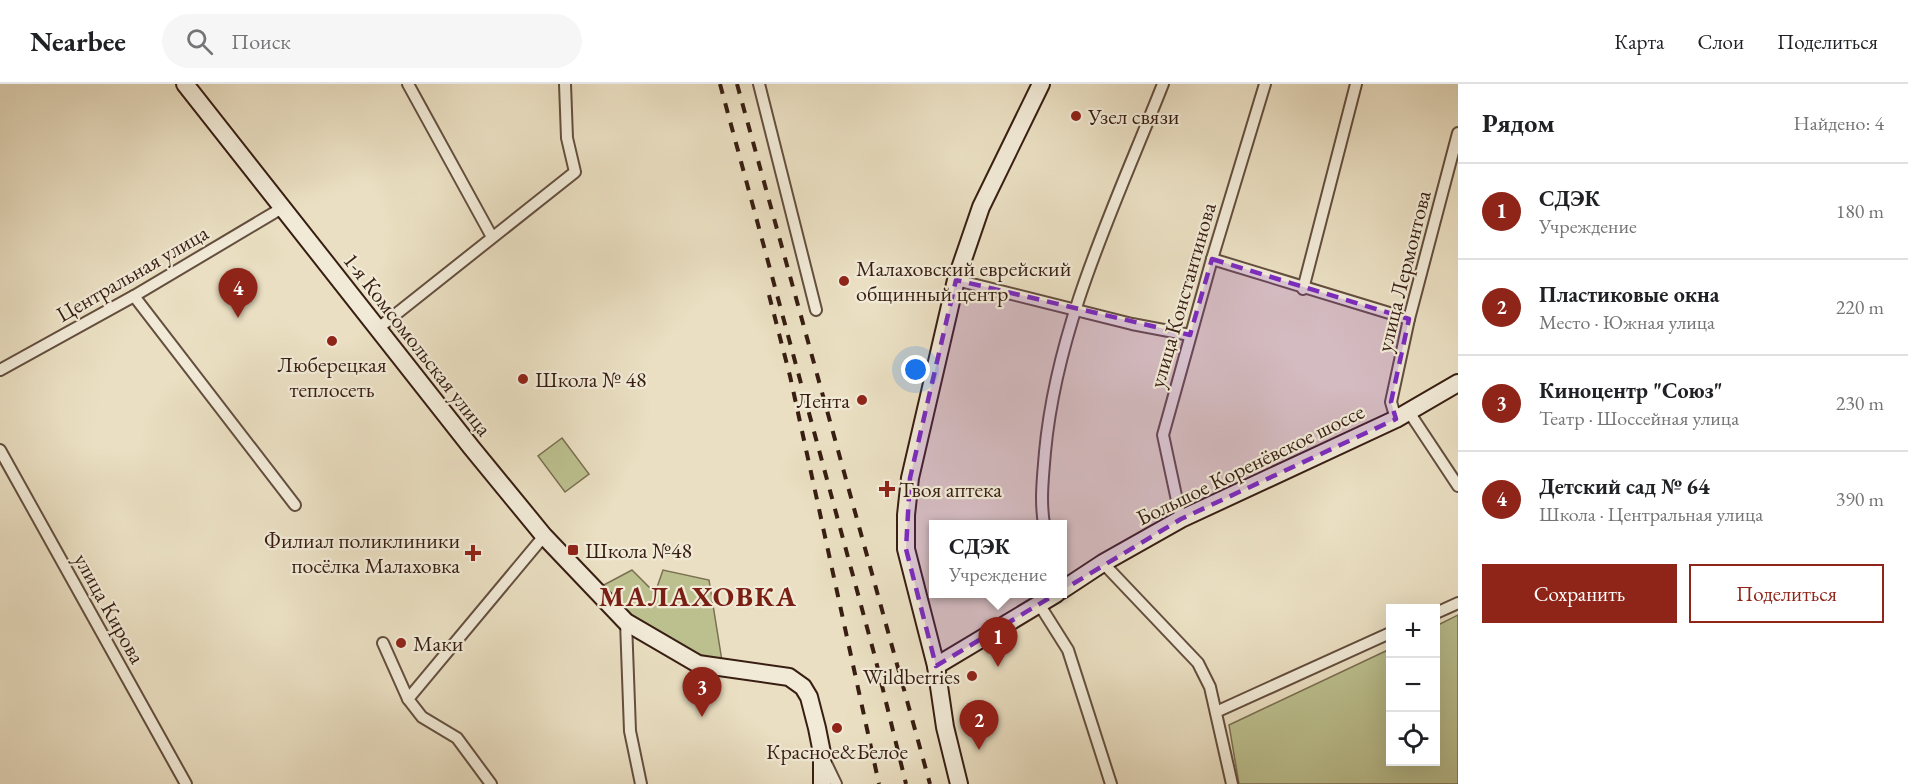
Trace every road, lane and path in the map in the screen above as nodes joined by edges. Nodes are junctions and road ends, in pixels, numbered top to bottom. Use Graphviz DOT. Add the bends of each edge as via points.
graph roads {
  1 [pos="186,84"];
  2 [pos="408,84"];
  3 [pos="565,84"];
  4 [pos="759,84"];
  5 [pos="1041,84"];
  6 [pos="1163,84"];
  7 [pos="1265,84"];
  8 [pos="1356,84"];
  9 [pos="1458,133"];
  10 [pos="282,208"];
  11 [pos="492,237"];
  12 [pos="1212,259"];
  13 [pos="956,280"];
  14 [pos="1303,289"];
  15 [pos="134,296"];
  16 [pos="1075,309"];
  17 [pos="816,310"];
  18 [pos="1409,319"];
  19 [pos="376,330"];
  20 [pos="1190,335"];
  21 [pos="0,370"];
  22 [pos="1458,383"];
  23 [pos="1403,416"];
  24 [pos="0,450"];
  25 [pos="1458,486"];
  26 [pos="295,505"];
  27 [pos="1181,519"];
  28 [pos="1043,520"];
  29 [pos="544,536"];
  30 [pos="1103,563"];
  31 [pos="1067,587"];
  32 [pos="1049,598"];
  33 [pos="1458,603"];
  34 [pos="1039,604"];
  35 [pos="1440,611"];
  36 [pos="626,622"];
  37 [pos="1386,635"];
  38 [pos="383,644"];
  39 [pos="936,666"];
  40 [pos="408,699"];
  41 [pos="1216,712"];
  42 [pos="822,753"];
  43 [pos="186,784"];
  44 [pos="491,784"];
  45 [pos="641,784"];
  46 [pos="822,784"];
  47 [pos="836,784"];
  48 [pos="959,784"];
  49 [pos="1111,784"];
  50 [pos="1232,784"];
  1 -- 10 [label="main road, 1-я Комсомольская улица"];
  2 -- 11 [label="street"];
  3 -- 11 [label="street" via="567,138 575,172"];
  4 -- 17 [label="street"];
  5 -- 13 [label="main road" via="981,207"];
  6 -- 16 [label="street"];
  7 -- 12 [label="street, улица Константинова"];
  8 -- 14 [label="street"];
  9 -- 18 [label="street, улица Лермонтова"];
  10 -- 15 [label="street, Центральная улица"];
  10 -- 19 [label="main road, 1-я Комсомольская улица"];
  11 -- 19 [label="street"];
  12 -- 14 [label="street"];
  12 -- 20 [label="street, улица Константинова"];
  13 -- 16 [label="street"];
  13 -- 39 [label="main road" via="910,478 906,515 906,549"];
  14 -- 18 [label="street"];
  15 -- 21 [label="street, Центральная улица"];
  15 -- 26 [label="street"];
  16 -- 20 [label="street"];
  16 -- 28 [label="street" via="1049,408 1040,502"];
  18 -- 23 [label="street, улица Лермонтова" via="1391,402"];
  19 -- 29 [label="main road, 1-я Комсомольская улица"];
  20 -- 27 [label="street, улица Константинова" via="1163,435"];
  22 -- 23 [label="main road, Большое Коренёвское шоссе"];
  23 -- 25 [label="street"];
  23 -- 27 [label="main road, Большое Коренёвское шоссе"];
  24 -- 43 [label="street, улица Кирова"];
  27 -- 30 [label="main road, Большое Коренёвское шоссе"];
  29 -- 36 [label="main road, 1-я Комсомольская улица"];
  29 -- 40 [label="street"];
  30 -- 31 [label="main road, Большое Коренёвское шоссе"];
  30 -- 41 [label="street" via="1198,663"];
  32 -- 34 [label="main road"];
  33 -- 35 [label="street"];
  34 -- 39 [label="main road"];
  34 -- 49 [label="street" via="1068,650"];
  36 -- 42 [label="main road, 1-я Комсомольская улица" via="698,664 797,681 809,696"];
  36 -- 45 [label="street" via="630,731"];
  37 -- 41 [label="street"];
  38 -- 40 [label="street"];
  39 -- 48 [label="main road"];
  40 -- 44 [label="street" via="422,717 457,738"];
  41 -- 50 [label="street"];
  42 -- 46 [label="main road, 1-я Комсомольская улица"];
  42 -- 47 [label="street"];
}
